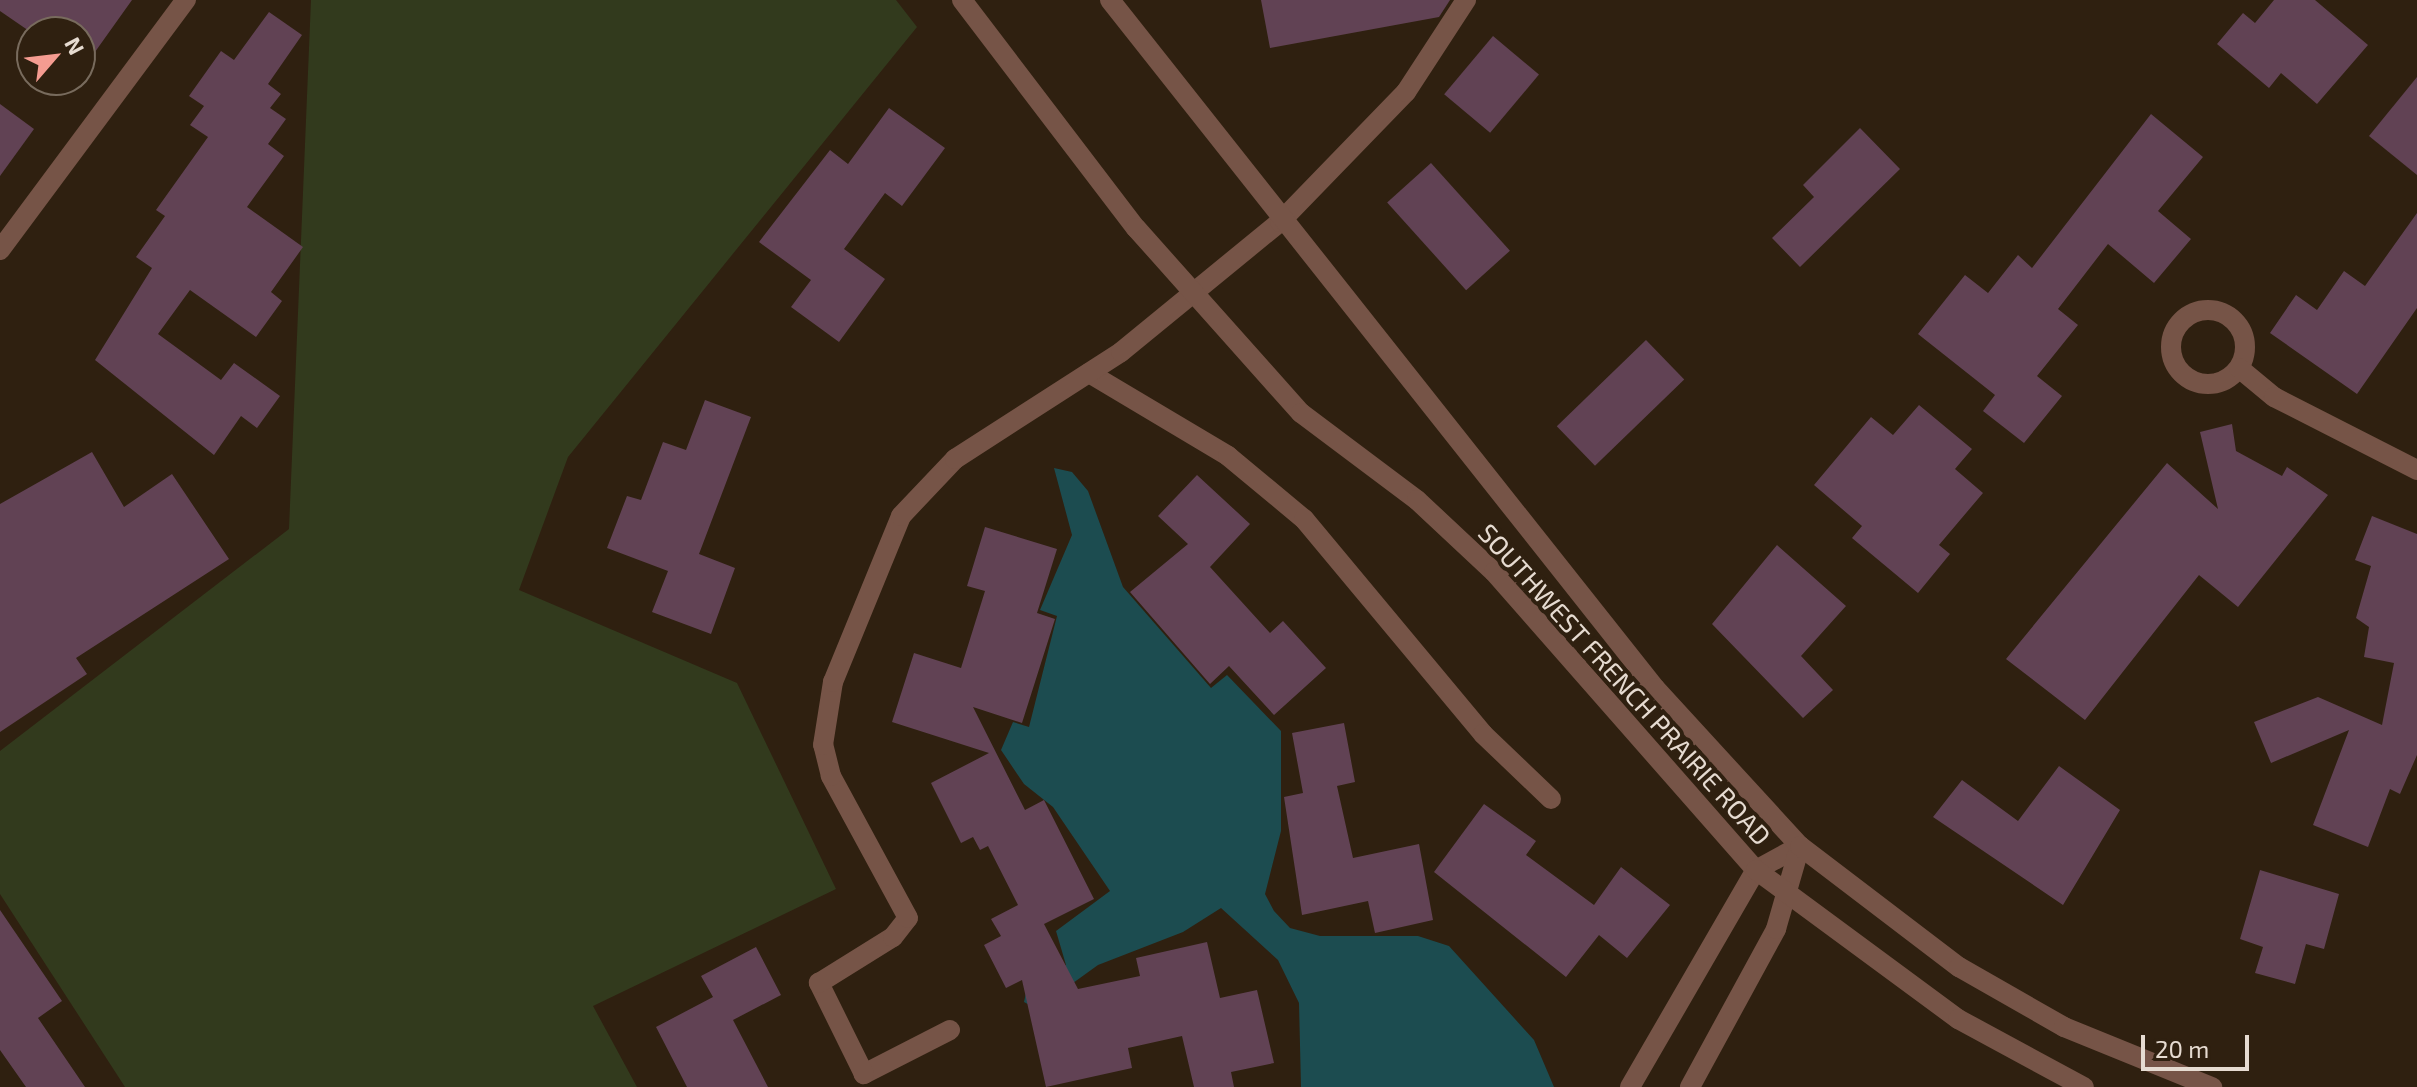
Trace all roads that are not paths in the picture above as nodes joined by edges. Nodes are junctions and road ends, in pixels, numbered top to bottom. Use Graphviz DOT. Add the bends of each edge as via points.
graph roads {
  1 [pos="186,0"];
  2 [pos="962,0"];
  3 [pos="1110,0"];
  4 [pos="1466,0"];
  5 [pos="1280,222"];
  6 [pos="0,250"];
  7 [pos="1192,294"];
  8 [pos="2239,368"];
  9 [pos="1089,373"];
  10 [pos="2417,470"];
  11 [pos="1551,799"];
  12 [pos="1800,846"];
  13 [pos="1756,870"];
  14 [pos="1789,897"];
  15 [pos="950,1030"];
  16 [pos="1630,1087"];
  17 [pos="1690,1087"];
  18 [pos="2084,1087"];
  19 [pos="2210,1087"];
  1 -- 6 [label="street"];
  2 -- 7 [label="street, SOUTHWEST FRENCH PRAIRIE ROAD"];
  3 -- 5 [label="street, SOUTHWEST FRENCH PRAIRIE ROAD"];
  4 -- 5 [label="street" via="1406,92"];
  5 -- 7 [label="street"];
  5 -- 12 [label="street, SOUTHWEST FRENCH PRAIRIE ROAD" via="1655,688"];
  7 -- 9 [label="street"];
  7 -- 13 [label="street, SOUTHWEST FRENCH PRAIRIE ROAD" via="1301,413 1417,500 1494,572"];
  8 -- 10 [label="street" via="2274,397"];
  9 -- 11 [label="street" via="1228,456 1304,519 1483,734"];
  9 -- 15 [label="street" via="923,485 901,516 824,715 831,776 908,918 893,937 823,975 820,992 864,1074"];
  12 -- 13 [label="street"];
  12 -- 14 [label="street"];
  12 -- 19 [label="street, SOUTHWEST FRENCH PRAIRIE ROAD" via="1959,967 2064,1027"];
  13 -- 14 [label="street, SOUTHWEST FRENCH PRAIRIE ROAD"];
  13 -- 16 [label="street"];
  14 -- 17 [label="street"];
  14 -- 18 [label="street, SOUTHWEST FRENCH PRAIRIE ROAD" via="1958,1019"];
}
